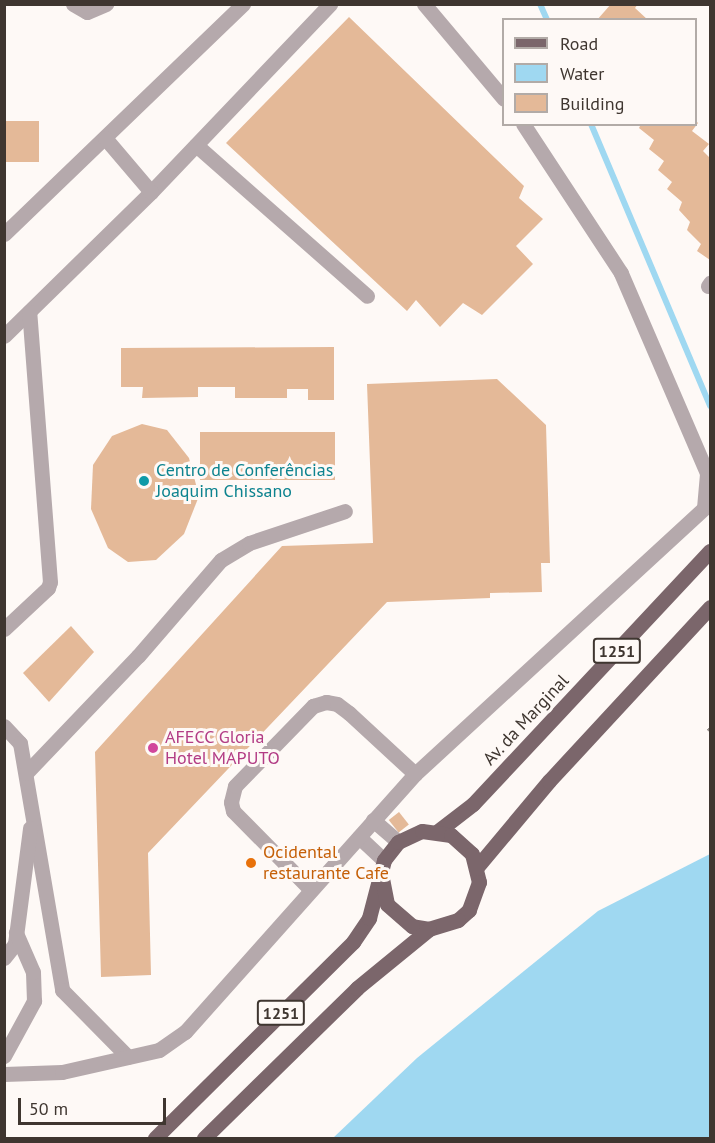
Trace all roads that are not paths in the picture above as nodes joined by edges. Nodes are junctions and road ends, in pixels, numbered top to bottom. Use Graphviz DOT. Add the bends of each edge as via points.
graph roads {
  1 [pos="73,4"];
  2 [pos="106,4"];
  3 [pos="243,4"];
  4 [pos="330,4"];
  5 [pos="424,4"];
  6 [pos="502,97"];
  7 [pos="524,126"];
  8 [pos="105,138"];
  9 [pos="196,145"];
  10 [pos="151,192"];
  11 [pos="4,234"];
  12 [pos="367,296"];
  13 [pos="29,312"];
  14 [pos="4,336"];
  15 [pos="345,511"];
  16 [pos="711,551"];
  17 [pos="711,607"];
  18 [pos="4,629"];
  19 [pos="4,726"];
  20 [pos="26,773"];
  21 [pos="415,774"];
  22 [pos="33,809"];
  23 [pos="374,820"];
  24 [pos="438,831"];
  25 [pos="358,837"];
  26 [pos="398,842"];
  27 [pos="382,866"];
  28 [pos="477,867"];
  29 [pos="311,890"];
  30 [pos="429,929"];
  31 [pos="16,933"];
  32 [pos="4,958"];
  33 [pos="4,1056"];
  34 [pos="128,1057"];
  35 [pos="4,1074"];
  36 [pos="155,1138"];
  37 [pos="204,1138"];
  1 -- 2 [label="street" via="87,12"];
  3 -- 8 [label="street"];
  4 -- 9 [label="street"];
  5 -- 6 [label="street"];
  7 -- 21 [label="street" via="621,273 707,473 709,489 704,508"];
  8 -- 10 [label="street"];
  8 -- 11 [label="street"];
  9 -- 10 [label="street"];
  9 -- 12 [label="street"];
  10 -- 13 [label="street"];
  13 -- 14 [label="street"];
  13 -- 18 [label="street" via="50,582"];
  15 -- 20 [label="street" via="249,543 221,560 138,656"];
  16 -- 24 [label="main road, Av. da Marginal / 1251" via="481,797"];
  17 -- 28 [label="main road, 1251" via="549,781"];
  19 -- 20 [label="street" via="20,743"];
  20 -- 22 [label="street"];
  21 -- 23 [label="street"];
  21 -- 29 [label="street" via="349,713 326,702 313,706 235,786 233,811"];
  22 -- 31 [label="street"];
  22 -- 34 [label="street" via="56,974 62,990"];
  23 -- 25 [label="street"];
  23 -- 26 [label="street"];
  24 -- 26 [label="main road, Av. da Marginal / 1251" via="422,831"];
  24 -- 28 [label="main road" via="463,843"];
  25 -- 27 [label="street"];
  25 -- 29 [label="street"];
  26 -- 27 [label="main road, 1251"];
  27 -- 30 [label="main road" via="387,904 412,926"];
  27 -- 36 [label="main road, 1251" via="369,918 354,942"];
  28 -- 30 [label="main road, 1251" via="477,897 469,910 458,921"];
  29 -- 34 [label="street" via="185,1032 159,1050"];
  30 -- 37 [label="main road, 1251" via="357,988"];
  31 -- 32 [label="street" via="15,944"];
  31 -- 33 [label="street" via="33,972 34,1001"];
  34 -- 35 [label="street" via="62,1072"];
}
